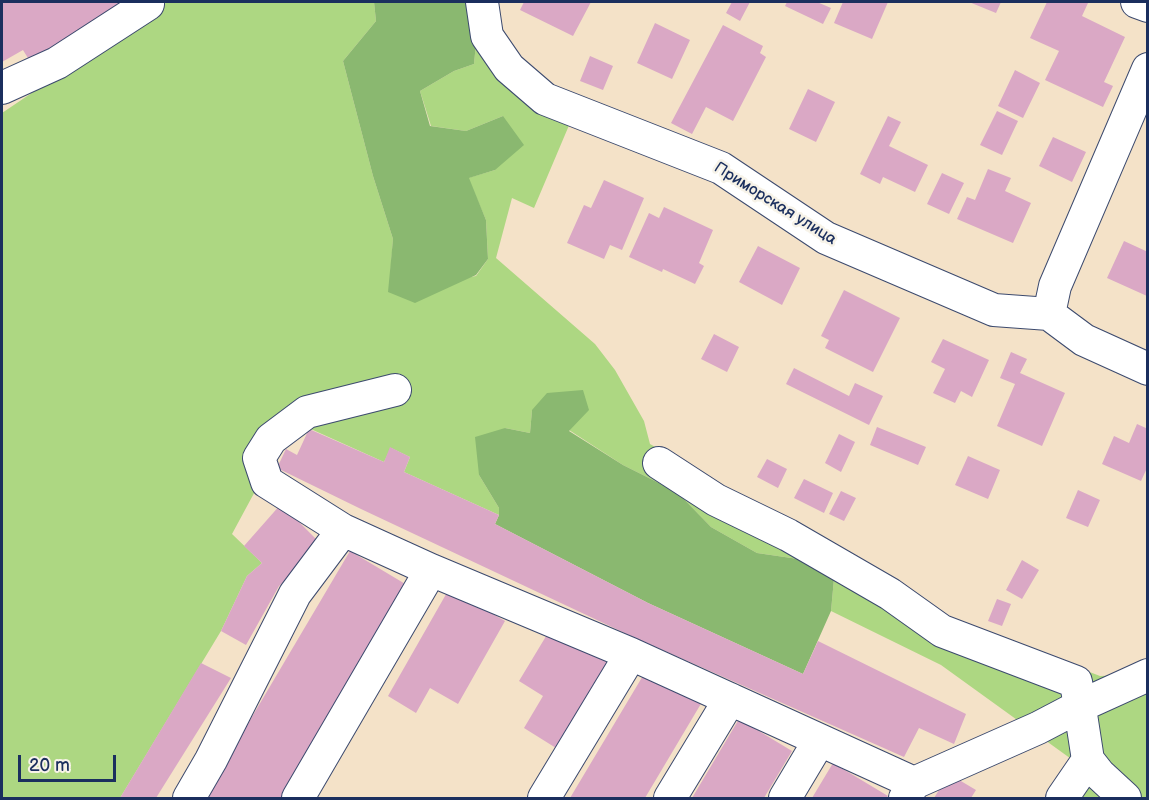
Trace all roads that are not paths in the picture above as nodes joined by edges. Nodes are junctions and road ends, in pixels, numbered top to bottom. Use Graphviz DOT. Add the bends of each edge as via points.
graph roads {
  1 [pos="482,2"];
  2 [pos="1137,2"];
  3 [pos="148,4"];
  4 [pos="1148,6"];
  5 [pos="1148,69"];
  6 [pos="2,88"];
  7 [pos="1049,314"];
  8 [pos="1148,369"];
  9 [pos="395,390"];
  10 [pos="659,463"];
  11 [pos="343,530"];
  12 [pos="431,570"];
  13 [pos="631,654"];
  14 [pos="1148,675"];
  15 [pos="730,699"];
  16 [pos="1080,706"];
  17 [pos="819,741"];
  18 [pos="1088,760"];
  19 [pos="910,791"];
  20 [pos="189,798"];
  21 [pos="298,798"];
  22 [pos="544,798"];
  23 [pos="670,798"];
  24 [pos="785,798"];
  25 [pos="1062,798"];
  26 [pos="1125,798"];
  1 -- 7 [label="street, Приморская улица" via="487,36 509,68 545,99 721,168 826,238 994,310"];
  2 -- 4 [label="street"];
  3 -- 6 [label="street" via="57,63"];
  5 -- 7 [label="street" via="1055,286"];
  7 -- 8 [label="street" via="1084,340"];
  9 -- 11 [label="street" via="307,412 271,439 259,458 267,482"];
  10 -- 16 [label="street" via="716,500 789,535 890,594 942,632 1076,682"];
  11 -- 12 [label="street"];
  11 -- 20 [label="street" via="295,594"];
  12 -- 13 [label="street"];
  12 -- 21 [label="street"];
  13 -- 15 [label="street"];
  13 -- 22 [label="street"];
  14 -- 16 [label="street"];
  15 -- 17 [label="street"];
  15 -- 23 [label="street"];
  16 -- 18 [label="street"];
  16 -- 19 [label="street"];
  17 -- 19 [label="street"];
  17 -- 24 [label="street"];
  18 -- 25 [label="street"];
  18 -- 26 [label="street"];
}
